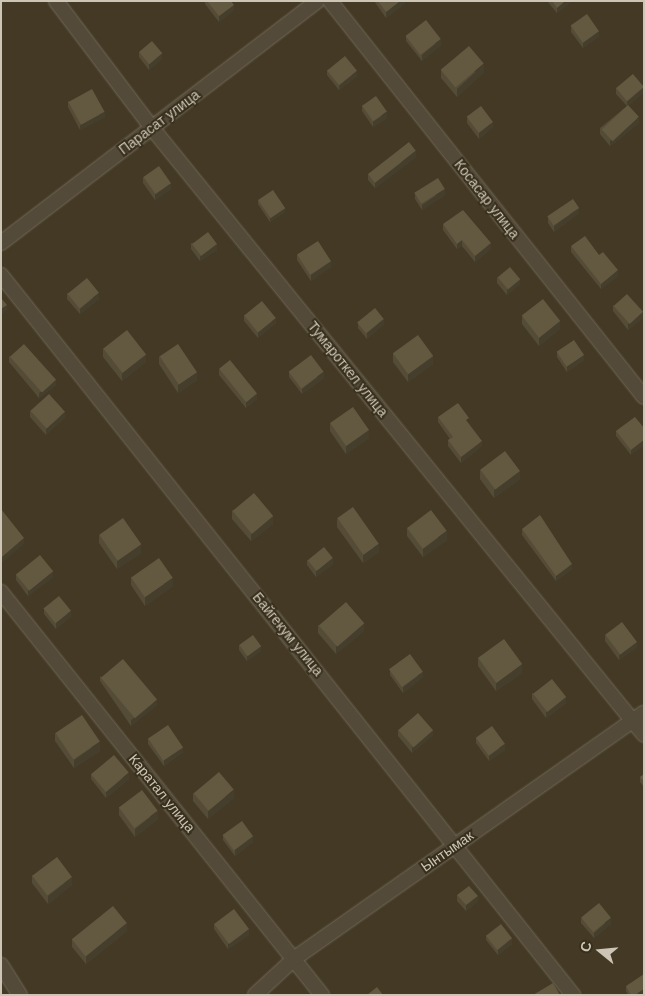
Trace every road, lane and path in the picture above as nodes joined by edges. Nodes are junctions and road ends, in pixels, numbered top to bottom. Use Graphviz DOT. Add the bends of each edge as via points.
graph roads {
  1 [pos="56,1"];
  2 [pos="317,1"];
  3 [pos="330,1"];
  4 [pos="152,128"];
  5 [pos="1,243"];
  6 [pos="1,274"];
  7 [pos="644,397"];
  8 [pos="1,592"];
  9 [pos="638,717"];
  10 [pos="644,735"];
  11 [pos="456,845"];
  12 [pos="295,958"];
  13 [pos="1,965"];
  14 [pos="20,995"];
  15 [pos="255,995"];
  16 [pos="322,995"];
  17 [pos="573,995"];
  1 -- 4 [label="street, Тумароткел улица"];
  2 -- 4 [label="street, Парасат улица"];
  3 -- 7 [label="street, Косасар улица"];
  4 -- 5 [label="street, Парасат улица"];
  4 -- 9 [label="street, Тумароткел улица"];
  6 -- 11 [label="street, Байгекум улица"];
  8 -- 12 [label="street, Каратал улица"];
  9 -- 10 [label="street, Тумароткел улица"];
  9 -- 11 [label="street, Ынтымак"];
  11 -- 12 [label="street, Ынтымак"];
  11 -- 17 [label="street, Байгекум улица"];
  12 -- 15 [label="street, Ынтымак"];
  12 -- 16 [label="street, Каратал улица"];
  13 -- 14 [label="street"];
}
